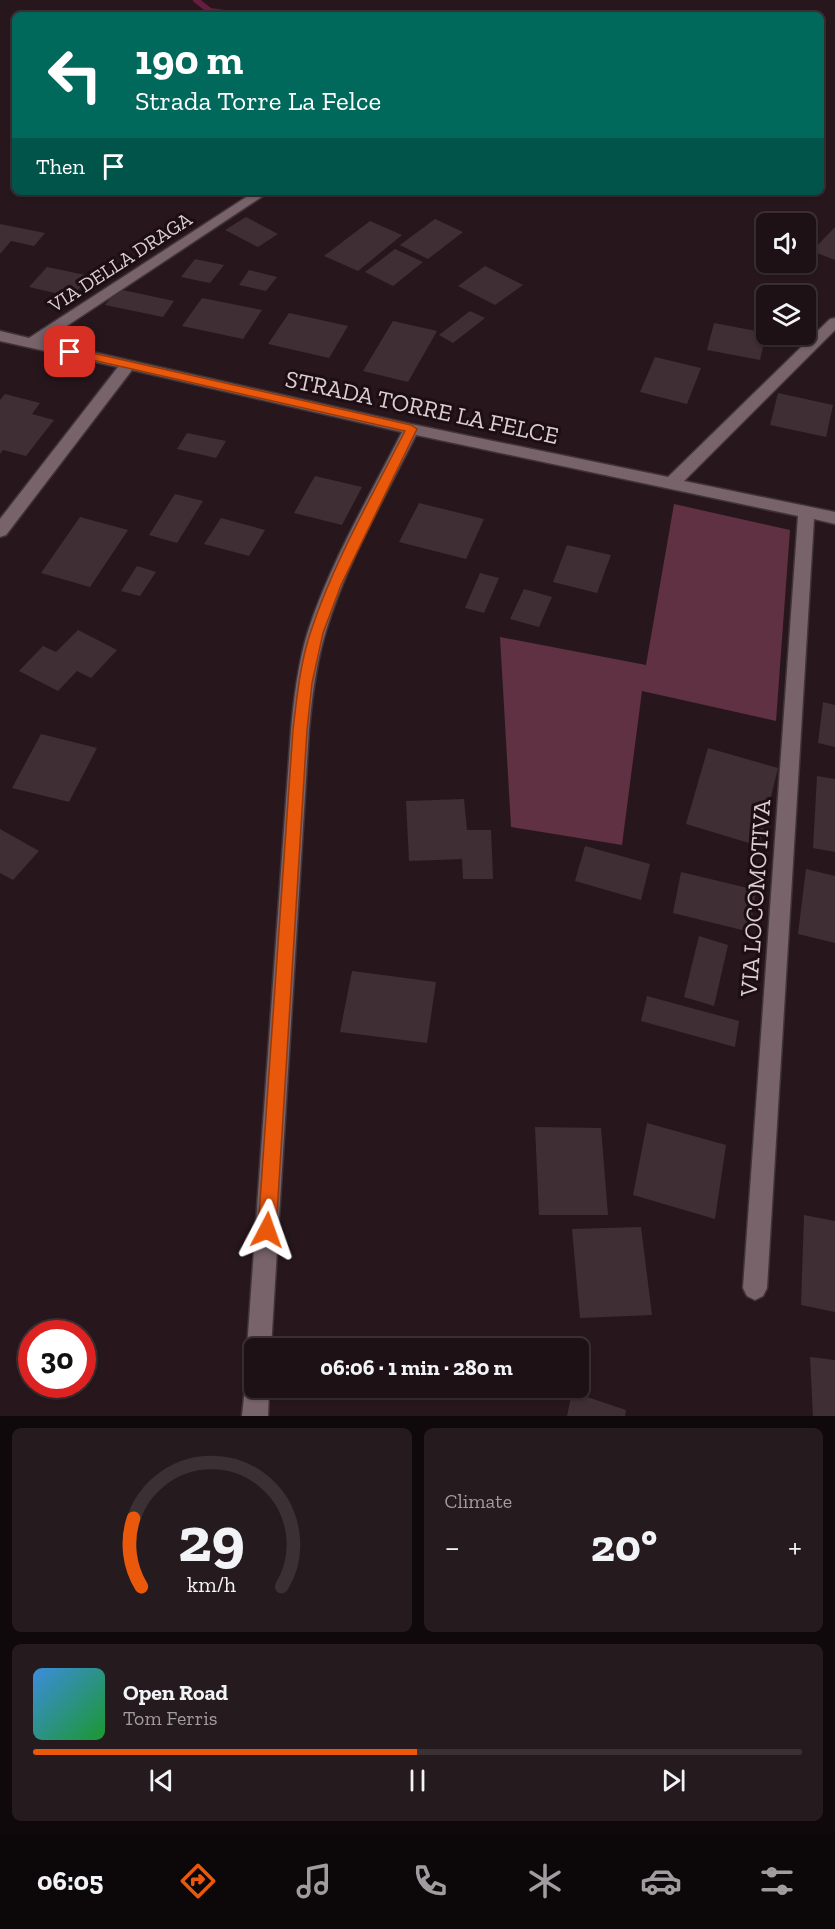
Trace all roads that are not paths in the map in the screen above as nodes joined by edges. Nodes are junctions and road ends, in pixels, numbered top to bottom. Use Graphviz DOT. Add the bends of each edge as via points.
graph roads {
  1 [pos="258,195"];
  2 [pos="835,322"];
  3 [pos="0,336"];
  4 [pos="31,343"];
  5 [pos="128,365"];
  6 [pos="411,429"];
  7 [pos="673,482"];
  8 [pos="806,512"];
  9 [pos="835,518"];
  10 [pos="0,531"];
  11 [pos="755,1288"];
  12 [pos="260,1338"];
  13 [pos="256,1398"];
  14 [pos="255,1416"];
  1 -- 4 [label="street, VIA DELLA DRAGA"];
  2 -- 7 [label="street"];
  3 -- 4 [label="street, STRADA TORRE LA FELCE"];
  4 -- 5 [label="street, STRADA TORRE LA FELCE"];
  5 -- 6 [label="street, STRADA TORRE LA FELCE"];
  5 -- 10 [label="street"];
  6 -- 7 [label="street, STRADA TORRE LA FELCE"];
  6 -- 12 [label="street" via="334,585 305,683"];
  7 -- 8 [label="street, STRADA TORRE LA FELCE"];
  8 -- 9 [label="street, STRADA TORRE LA FELCE"];
  8 -- 11 [label="street, VIA LOCOMOTIVA"];
  13 -- 14 [label="street"];
}
